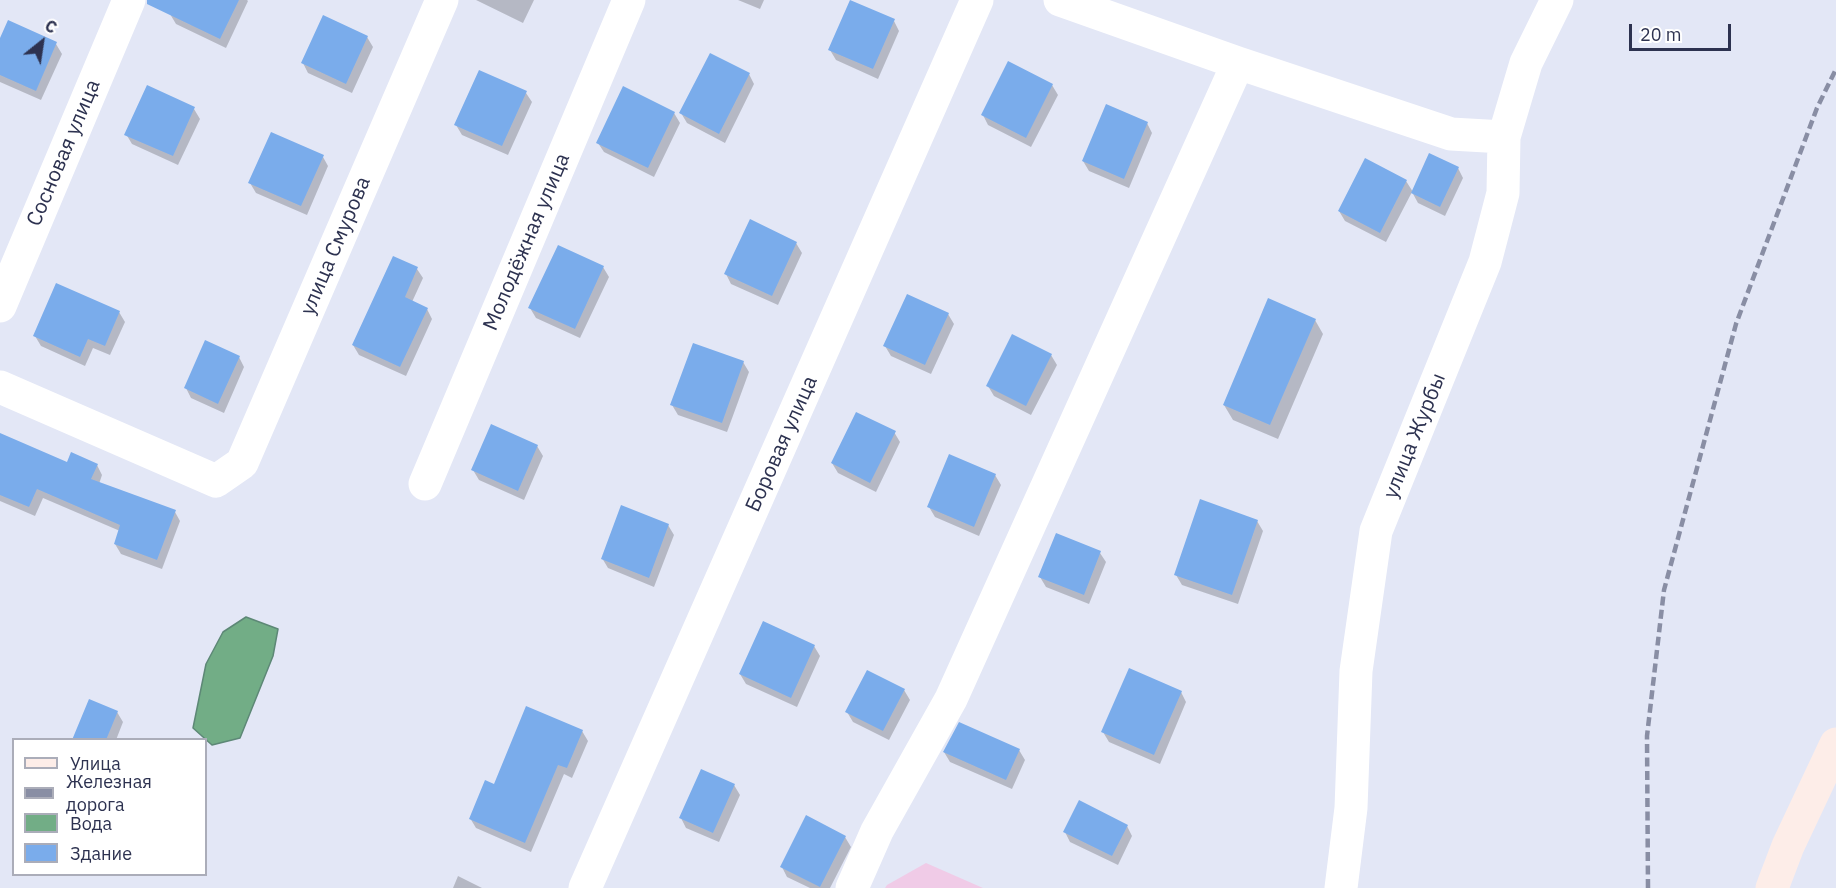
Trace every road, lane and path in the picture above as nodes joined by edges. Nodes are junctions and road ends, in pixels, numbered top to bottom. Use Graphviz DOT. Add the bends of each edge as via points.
graph roads {
  1 [pos="129,0"];
  2 [pos="442,0"];
  3 [pos="630,0"];
  4 [pos="977,0"];
  5 [pos="1060,0"];
  6 [pos="1557,0"];
  7 [pos="1238,63"];
  8 [pos="1504,137"];
  9 [pos="0,306"];
  10 [pos="0,387"];
  11 [pos="425,483"];
  12 [pos="1836,744"];
  13 [pos="585,888"];
  14 [pos="852,888"];
  15 [pos="1341,888"];
  16 [pos="1772,888"];
  1 -- 9 [label="street, Сосновая улица"];
  2 -- 10 [label="street, улица Смурова" via="242,463 216,481"];
  3 -- 11 [label="street, Молодёжная улица"];
  4 -- 13 [label="street, Боровая улица"];
  5 -- 7 [label="street"];
  6 -- 8 [label="street, улица Журбы" via="1526,63"];
  7 -- 8 [label="street" via="1451,134"];
  7 -- 14 [label="street" via="951,699 877,831"];
  8 -- 15 [label="street, улица Журбы" via="1503,193 1485,262 1376,531 1356,671 1351,808"];
  12 -- 16 [label="street"];
}
